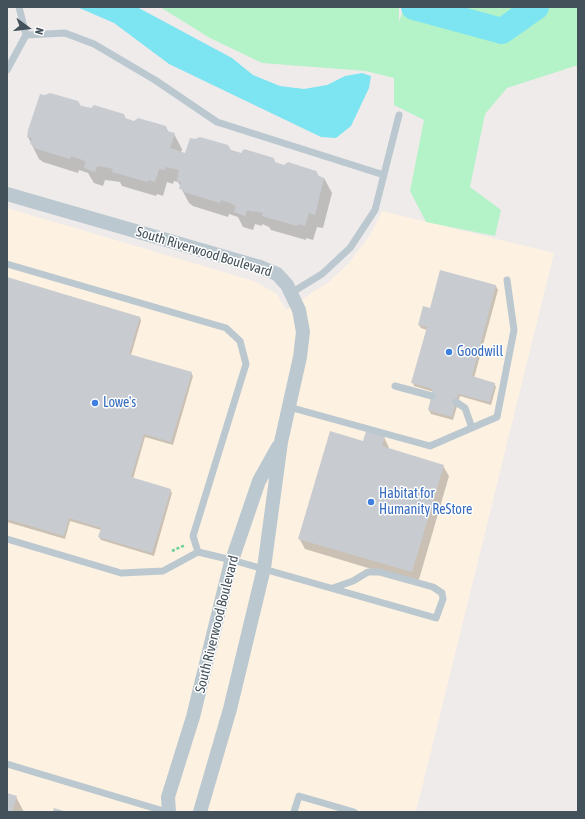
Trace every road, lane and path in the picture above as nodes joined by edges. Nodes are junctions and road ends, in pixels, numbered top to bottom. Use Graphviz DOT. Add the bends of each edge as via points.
graph roads {
  1 [pos="19,7"];
  2 [pos="26,35"];
  3 [pos="7,70"];
  4 [pos="399,115"];
  5 [pos="384,175"];
  6 [pos="7,194"];
  7 [pos="7,264"];
  8 [pos="507,280"];
  9 [pos="291,293"];
  10 [pos="395,386"];
  11 [pos="432,396"];
  12 [pos="456,402"];
  13 [pos="289,406"];
  14 [pos="472,428"];
  15 [pos="281,442"];
  16 [pos="7,539"];
  17 [pos="198,552"];
  18 [pos="232,560"];
  19 [pos="264,568"];
  20 [pos="333,588"];
  21 [pos="7,764"];
  22 [pos="168,812"];
  23 [pos="200,812"];
  24 [pos="294,812"];
  25 [pos="354,812"];
  1 -- 2 [label="lane"];
  2 -- 3 [label="lane"];
  2 -- 5 [label="lane" via="65,33 94,44 155,80 217,122"];
  4 -- 5 [label="lane"];
  5 -- 9 [label="lane" via="375,210 350,248 322,274"];
  6 -- 9 [label="street, South Riverwood Boulevard" via="260,267 276,274"];
  7 -- 17 [label="lane" via="226,328 240,341 246,364 194,536"];
  8 -- 14 [label="lane" via="514,330 497,416"];
  9 -- 13 [label="street, South Riverwood Boulevard" via="299,310 303,332"];
  10 -- 11 [label="lane"];
  12 -- 14 [label="lane" via="465,408"];
  13 -- 14 [label="lane" via="430,446"];
  13 -- 15 [label="street, South Riverwood Boulevard"];
  15 -- 18 [label="street, South Riverwood Boulevard" via="259,480"];
  15 -- 19 [label="street, South Riverwood Boulevard"];
  16 -- 17 [label="lane" via="121,573 163,571"];
  17 -- 18 [label="lane"];
  18 -- 19 [label="lane"];
  18 -- 22 [label="street, South Riverwood Boulevard" via="193,717 168,797"];
  19 -- 20 [label="lane"];
  19 -- 23 [label="street, South Riverwood Boulevard" via="230,710"];
  20 -- 20 [label="lane" via="436,618 443,599 442,593 433,587 379,572 368,572"];
  21 -- 22 [label="lane"];
  24 -- 25 [label="lane" via="299,796"];
}
